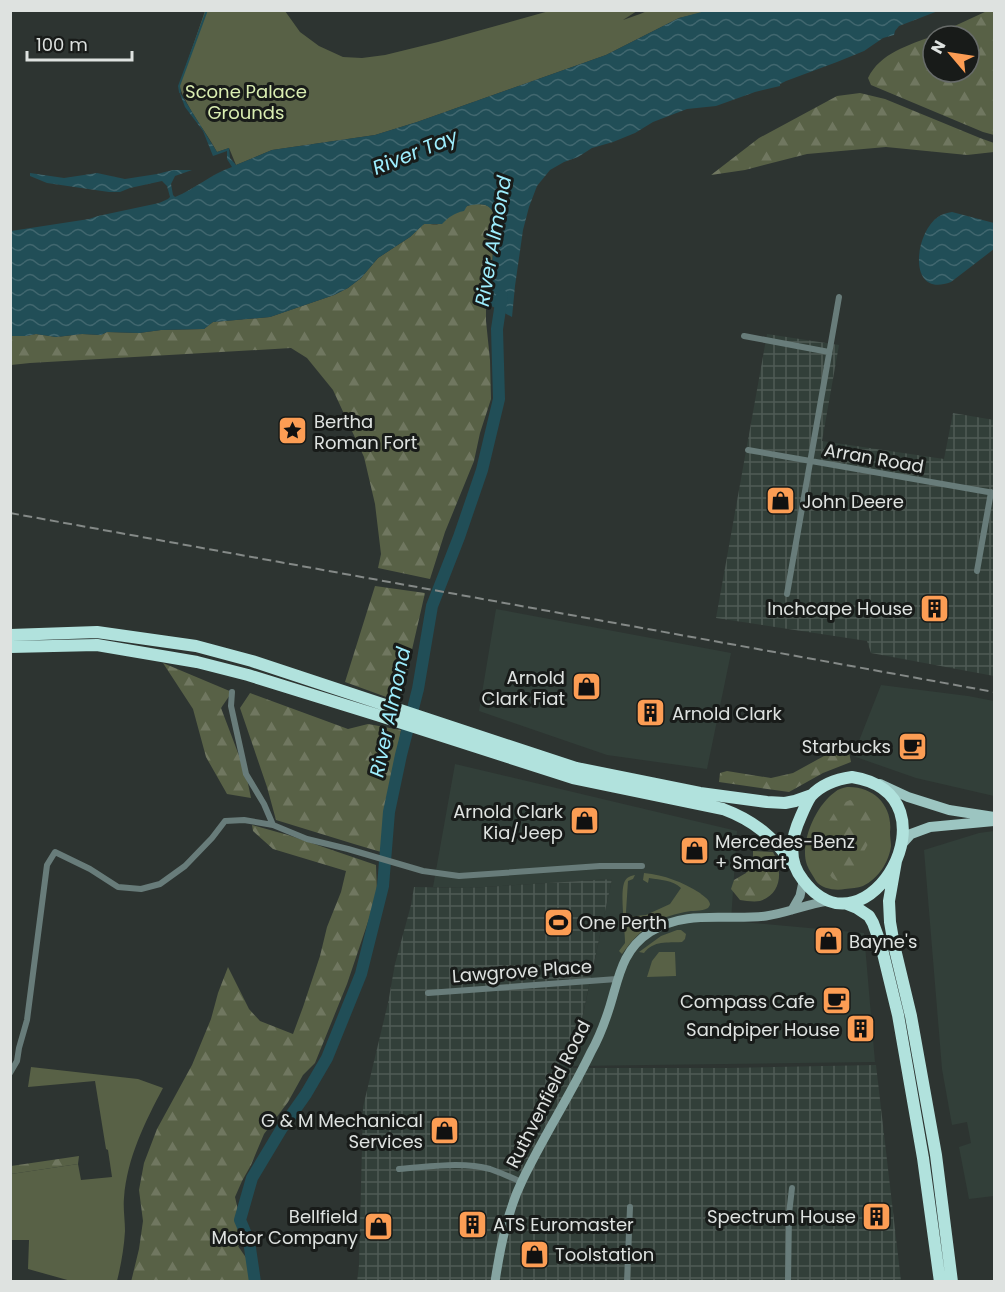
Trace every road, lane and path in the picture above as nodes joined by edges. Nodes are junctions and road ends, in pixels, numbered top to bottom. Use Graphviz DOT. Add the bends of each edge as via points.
graph roads {
  1 [pos="838,297"];
  2 [pos="744,336"];
  3 [pos="829,352"];
  4 [pos="748,450"];
  5 [pos="809,462"];
  6 [pos="993,493"];
  7 [pos="977,571"];
  8 [pos="787,594"];
  9 [pos="10,635"];
  10 [pos="10,647"];
  11 [pos="232,692"];
  12 [pos="379,709"];
  13 [pos="439,730"];
  14 [pos="874,782"];
  15 [pos="812,795"];
  16 [pos="994,819"];
  17 [pos="273,825"];
  18 [pos="902,844"];
  19 [pos="896,861"];
  20 [pos="793,864"];
  21 [pos="642,866"];
  22 [pos="803,882"];
  23 [pos="828,901"];
  24 [pos="847,904"];
  25 [pos="792,910"];
  26 [pos="617,979"];
  27 [pos="428,993"];
  28 [pos="10,1074"];
  29 [pos="399,1169"];
  30 [pos="521,1182"];
  31 [pos="792,1188"];
  32 [pos="630,1207"];
  33 [pos="495,1281"];
  34 [pos="627,1281"];
  35 [pos="788,1281"];
  36 [pos="940,1281"];
  37 [pos="952,1281"];
  1 -- 3 [label="street"];
  2 -- 3 [label="street"];
  3 -- 5 [label="street"];
  4 -- 5 [label="street, Arran Road"];
  5 -- 6 [label="street, Arran Road"];
  5 -- 8 [label="street"];
  6 -- 7 [label="street"];
  9 -- 12 [label="highway" via="97,632 196,646 252,661"];
  10 -- 12 [label="highway" via="97,645 197,662"];
  11 -- 17 [label="street" via="231,706 246,774"];
  12 -- 13 [label="highway"];
  13 -- 15 [label="highway" via="576,768 700,793 785,803"];
  13 -- 20 [label="highway" via="573,778 723,808 762,830"];
  14 -- 15 [label="highway" via="839,778"];
  14 -- 16 [label="main road" via="949,810"];
  14 -- 18 [label="highway" via="897,806"];
  15 -- 20 [label="highway" via="793,836"];
  16 -- 18 [label="main road" via="930,827 911,834"];
  17 -- 21 [label="street" via="308,839 423,871 459,876"];
  17 -- 28 [label="street" via="225,821 185,866 160,884 141,889 118,887 90,868 55,852 47,866 27,1020"];
  18 -- 19 [label="highway"];
  19 -- 24 [label="highway" via="875,891"];
  19 -- 37 [label="highway" via="889,901 890,922 936,1155"];
  20 -- 22 [label="highway"];
  22 -- 23 [label="highway"];
  22 -- 25 [label="street"];
  23 -- 24 [label="highway"];
  23 -- 25 [label="street, Ruthvenfield Road"];
  24 -- 36 [label="highway" via="869,916 884,955 920,1136"];
  25 -- 26 [label="street, Ruthvenfield Road" via="763,916 668,922 636,944"];
  26 -- 27 [label="street, Lawgrove Place"];
  26 -- 30 [label="street, Ruthvenfield Road" via="591,1053"];
  29 -- 30 [label="street" via="466,1166 489,1169"];
  30 -- 33 [label="street, Ruthvenfield Road" via="502,1239"];
  31 -- 35 [label="street"];
  32 -- 34 [label="street"];
}
